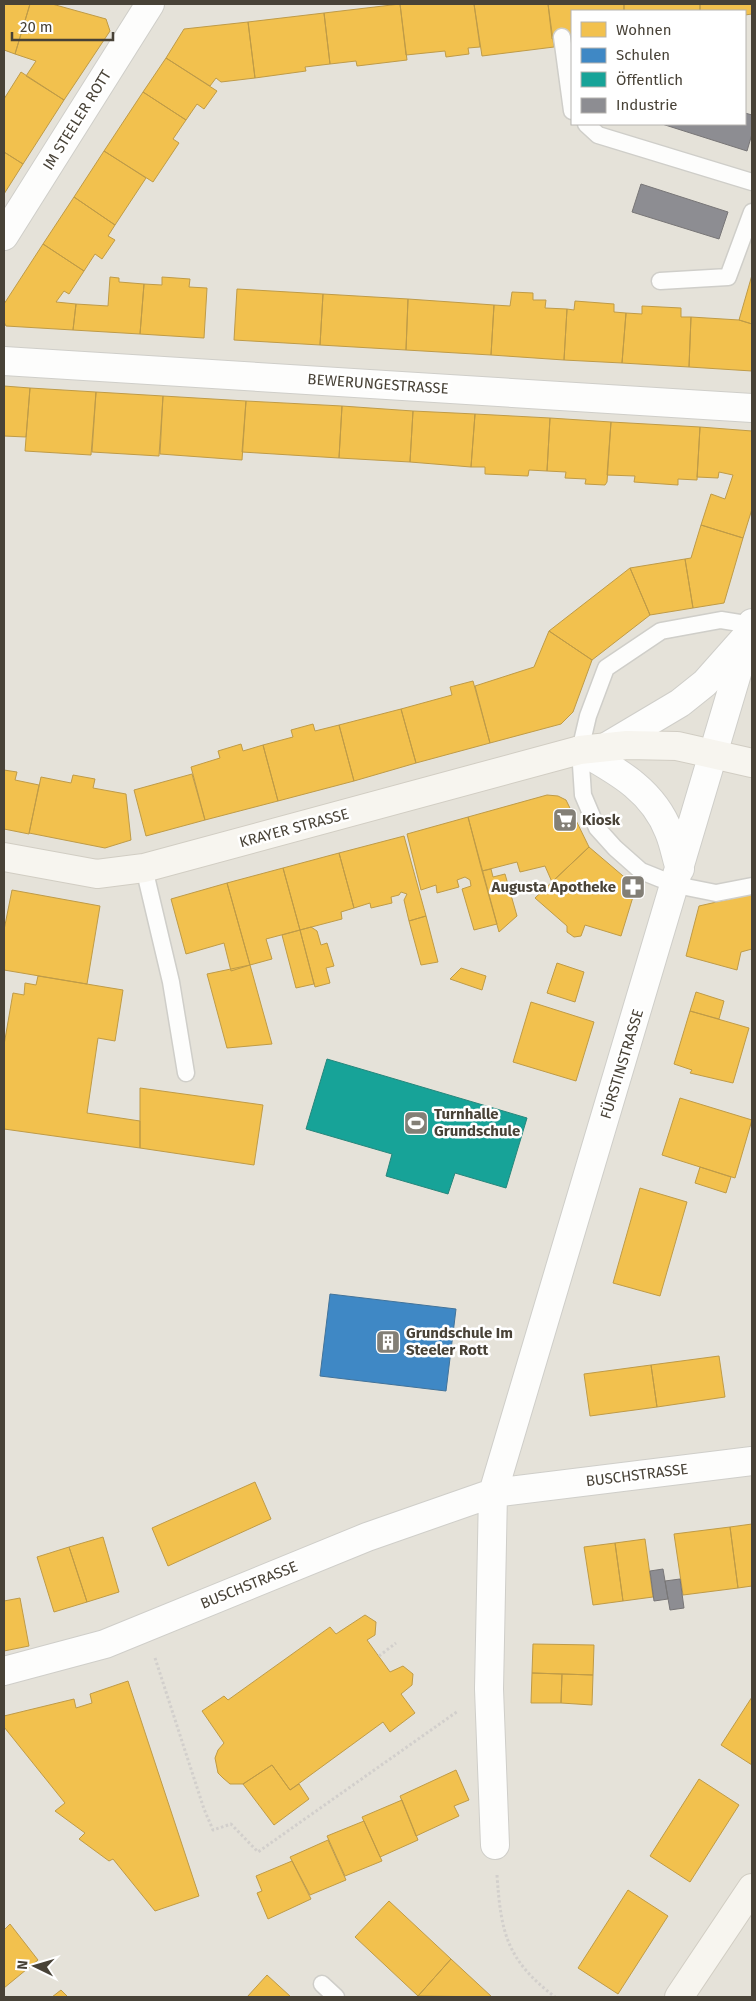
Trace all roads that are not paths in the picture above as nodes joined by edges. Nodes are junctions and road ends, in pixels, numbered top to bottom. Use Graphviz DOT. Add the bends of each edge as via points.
graph roads {
  1 [pos="150,4"];
  2 [pos="562,37"];
  3 [pos="571,104"];
  4 [pos="587,125"];
  5 [pos="752,182"];
  6 [pos="752,212"];
  7 [pos="4,236"];
  8 [pos="660,281"];
  9 [pos="4,361"];
  10 [pos="752,408"];
  11 [pos="751,627"];
  12 [pos="593,749"];
  13 [pos="714,753"];
  14 [pos="752,763"];
  15 [pos="4,857"];
  16 [pos="144,868"];
  17 [pos="678,877"];
  18 [pos="752,886"];
  19 [pos="186,1073"];
  20 [pos="752,1460"];
  21 [pos="493,1493"];
  22 [pos="4,1671"];
  23 [pos="495,1845"];
  24 [pos="752,1888"];
  25 [pos="322,1984"];
  26 [pos="336,1997"];
  27 [pos="679,1997"];
  1 -- 7 [label="street, IM STEELER ROTT"];
  2 -- 3 [label="lane"];
  4 -- 5 [label="lane" via="598,135"];
  6 -- 8 [label="lane" via="728,277"];
  9 -- 10 [label="street, BEWERUNGESTRASSE"];
  11 -- 12 [label="street" via="705,683 680,703"];
  11 -- 12 [label="lane" via="721,620 660,631 606,668 588,716"];
  11 -- 13 [label="street, FÜRSTINSTRASSE"];
  12 -- 13 [label="main road, KRAYER STRASSE" via="627,745 677,746"];
  12 -- 16 [label="main road, KRAYER STRASSE"];
  12 -- 17 [label="street" via="649,797 669,831"];
  12 -- 17 [label="lane" via="583,795 597,828 641,870"];
  13 -- 14 [label="main road, KRAYER STRASSE"];
  13 -- 17 [label="street, FÜRSTINSTRASSE"];
  15 -- 16 [label="main road, KRAYER STRASSE" via="97,874"];
  16 -- 19 [label="lane" via="171,982"];
  17 -- 18 [label="lane" via="716,893"];
  17 -- 21 [label="street, FÜRSTINSTRASSE"];
  20 -- 21 [label="street, BUSCHSTRASSE"];
  21 -- 22 [label="street, BUSCHSTRASSE" via="367,1537 105,1644"];
  21 -- 23 [label="street" via="489,1689"];
  24 -- 27 [label="main road"];
  25 -- 26 [label="lane"];
}
